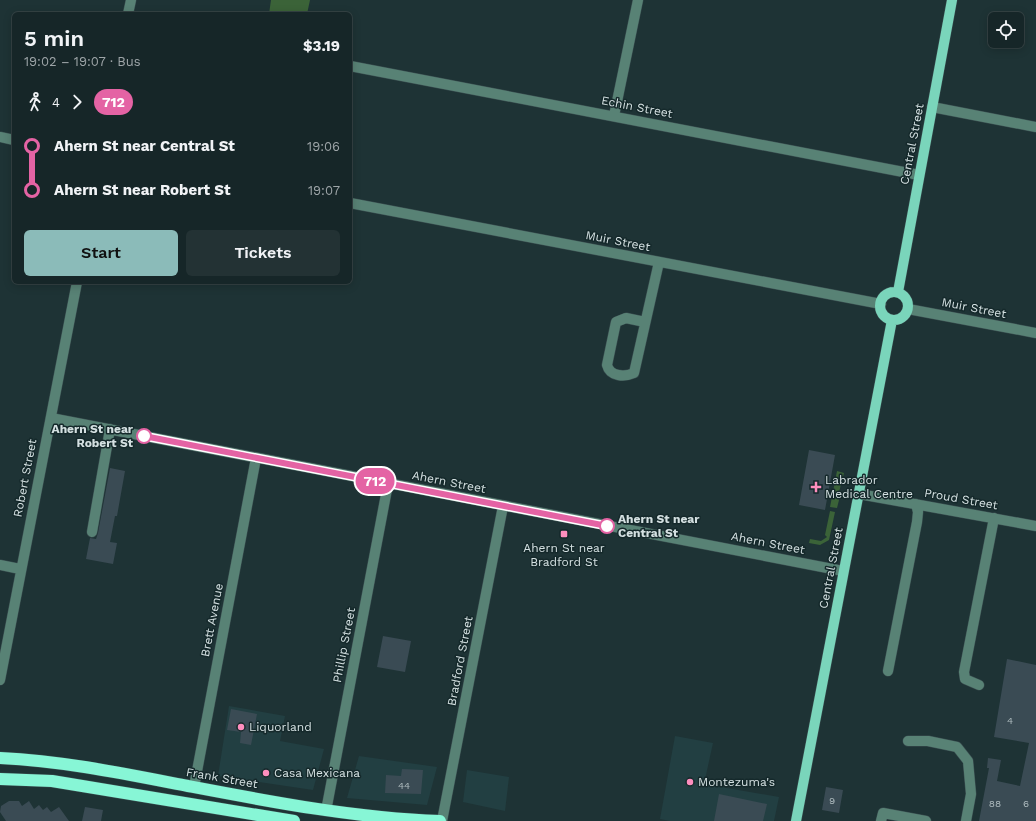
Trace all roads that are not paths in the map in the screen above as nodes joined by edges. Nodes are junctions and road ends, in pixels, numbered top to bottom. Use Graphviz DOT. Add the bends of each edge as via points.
graph roads {
  1 [pos="130,0"];
  2 [pos="638,0"];
  3 [pos="952,0"];
  4 [pos="128,12"];
  5 [pos="352,66"];
  6 [pos="932,107"];
  7 [pos="614,116"];
  8 [pos="1036,128"];
  9 [pos="0,137"];
  10 [pos="12,140"];
  11 [pos="919,175"];
  12 [pos="352,203"];
  13 [pos="659,262"];
  14 [pos="77,284"];
  15 [pos="898,292"];
  16 [pos="881,304"];
  17 [pos="908,309"];
  18 [pos="892,320"];
  19 [pos="645,322"];
  20 [pos="1036,333"];
  21 [pos="51,418"];
  22 [pos="110,429"];
  23 [pos="256,458"];
  24 [pos="388,484"];
  25 [pos="859,494"];
  26 [pos="916,504"];
  27 [pos="503,506"];
  28 [pos="994,518"];
  29 [pos="1036,526"];
  30 [pos="92,532"];
  31 [pos="0,565"];
  32 [pos="20,570"];
  33 [pos="843,571"];
  34 [pos="888,671"];
  35 [pos="0,680"];
  36 [pos="979,685"];
  37 [pos="908,741"];
  38 [pos="0,758"];
  39 [pos="0,779"];
  40 [pos="194,787"];
  41 [pos="326,811"];
  42 [pos="294,821"];
  43 [pos="441,821"];
  44 [pos="796,821"];
  45 [pos="881,821"];
  46 [pos="926,821"];
  47 [pos="966,821"];
  1 -- 4 [label="street"];
  2 -- 7 [label="street"];
  3 -- 6 [label="main road, Central Street"];
  5 -- 7 [label="street, Echin Street"];
  6 -- 8 [label="street"];
  6 -- 11 [label="main road, Central Street"];
  7 -- 11 [label="street, Echin Street"];
  9 -- 10 [label="street"];
  11 -- 15 [label="main road, Central Street"];
  12 -- 13 [label="street, Muir Street"];
  13 -- 16 [label="street, Muir Street"];
  13 -- 19 [label="street"];
  14 -- 21 [label="street, Robert Street"];
  15 -- 16 [label="main road" via="888,294"];
  15 -- 17 [label="main road" via="906,299"];
  16 -- 18 [label="main road" via="882,312"];
  17 -- 18 [label="main road" via="904,316"];
  17 -- 20 [label="street, Muir Street"];
  18 -- 25 [label="main road, Central Street"];
  19 -- 19 [label="street" via="634,373 628,376 613,374 607,365 616,322 626,318"];
  21 -- 22 [label="street, Ahern Street"];
  21 -- 32 [label="street, Robert Street"];
  22 -- 23 [label="street, Ahern Street"];
  22 -- 30 [label="street"];
  23 -- 24 [label="street, Ahern Street"];
  23 -- 40 [label="street, Brett Avenue"];
  24 -- 27 [label="street, Ahern Street"];
  24 -- 41 [label="street, Phillip Street"];
  25 -- 26 [label="street, Proud Street"];
  25 -- 33 [label="main road, Central Street"];
  26 -- 28 [label="street, Proud Street"];
  26 -- 34 [label="street" via="917,522"];
  27 -- 33 [label="street, Ahern Street"];
  27 -- 43 [label="street, Bradford Street"];
  28 -- 29 [label="street, Proud Street"];
  28 -- 36 [label="street" via="964,672 965,679"];
  31 -- 32 [label="street"];
  32 -- 35 [label="street, Robert Street"];
  33 -- 44 [label="main road, Central Street"];
  37 -- 47 [label="street" via="928,741 957,747 968,761 971,794"];
  38 -- 40 [label="highway, Frank Street" via="84,766"];
  39 -- 42 [label="highway" via="52,781"];
  40 -- 41 [label="highway, Frank Street"];
  41 -- 43 [label="highway, Frank Street" via="371,817"];
  45 -- 46 [label="street" via="883,813"];
}
